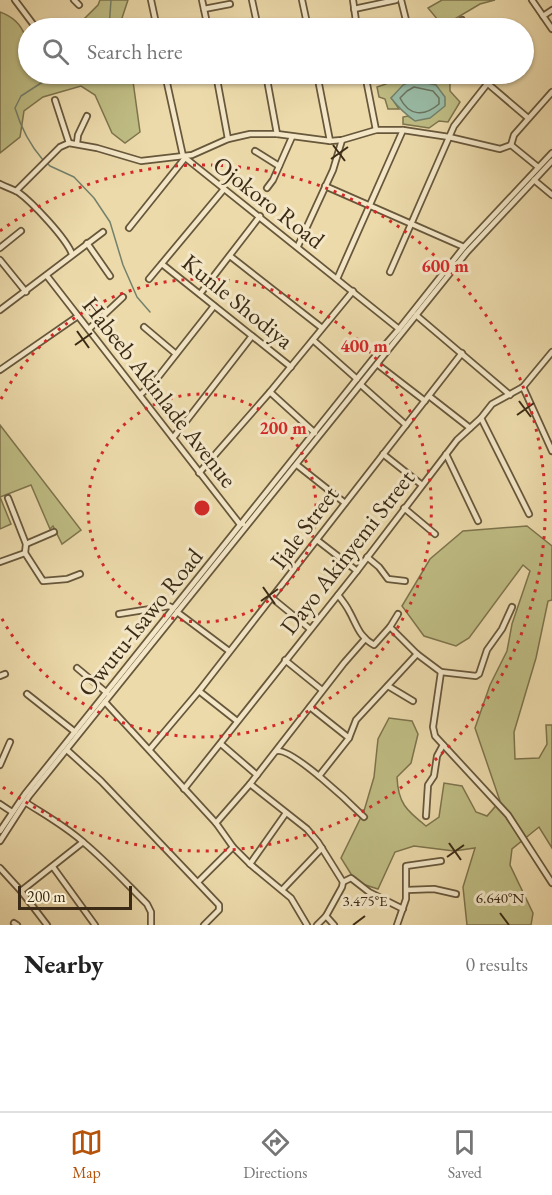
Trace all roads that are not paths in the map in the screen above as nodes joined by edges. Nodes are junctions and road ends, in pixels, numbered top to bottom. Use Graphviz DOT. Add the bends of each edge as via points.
graph roads {
  1 [pos="15,0"];
  2 [pos="74,0"];
  3 [pos="151,0"];
  4 [pos="202,0"];
  5 [pos="252,0"];
  6 [pos="302,0"];
  7 [pos="353,0"];
  8 [pos="396,0"];
  9 [pos="401,0"];
  10 [pos="532,0"];
  11 [pos="230,4"];
  12 [pos="78,5"];
  13 [pos="204,9"];
  14 [pos="354,9"];
  15 [pos="552,10"];
  16 [pos="543,15"];
  17 [pos="28,18"];
  18 [pos="154,18"];
  19 [pos="205,18"];
  20 [pos="256,18"];
  21 [pos="306,18"];
  22 [pos="355,18"];
  23 [pos="406,18"];
  24 [pos="552,29"];
  25 [pos="167,84"];
  26 [pos="218,84"];
  27 [pos="268,84"];
  28 [pos="319,84"];
  29 [pos="367,84"];
  30 [pos="486,84"];
  31 [pos="488,84"];
  32 [pos="552,92"];
  33 [pos="55,100"];
  34 [pos="87,116"];
  35 [pos="528,118"];
  36 [pos="376,130"];
  37 [pos="403,130"];
  38 [pos="277,134"];
  39 [pos="292,137"];
  40 [pos="449,137"];
  41 [pos="228,139"];
  42 [pos="342,140"];
  43 [pos="330,141"];
  44 [pos="69,143"];
  45 [pos="77,143"];
  46 [pos="511,145"];
  47 [pos="255,151"];
  48 [pos="552,153"];
  49 [pos="184,157"];
  50 [pos="552,161"];
  51 [pos="279,166"];
  52 [pos="538,167"];
  53 [pos="534,180"];
  54 [pos="0,184"];
  55 [pos="325,186"];
  56 [pos="267,188"];
  57 [pos="224,189"];
  58 [pos="16,191"];
  59 [pos="552,195"];
  60 [pos="368,205"];
  61 [pos="260,216"];
  62 [pos="412,224"];
  63 [pos="129,228"];
  64 [pos="21,231"];
  65 [pos="103,232"];
  66 [pos="87,243"];
  67 [pos="298,246"];
  68 [pos="464,247"];
  69 [pos="0,248"];
  70 [pos="72,254"];
  71 [pos="230,256"];
  72 [pos="0,260"];
  73 [pos="162,264"];
  74 [pos="390,272"];
  75 [pos="47,276"];
  76 [pos="110,276"];
  77 [pos="149,279"];
  78 [pos="337,279"];
  79 [pos="352,291"];
  80 [pos="26,292"];
  81 [pos="200,294"];
  82 [pos="123,297"];
  83 [pos="214,306"];
  84 [pos="0,310"];
  85 [pos="416,315"];
  86 [pos="78,316"];
  87 [pos="144,327"];
  88 [pos="322,328"];
  89 [pos="89,329"];
  90 [pos="399,329"];
  91 [pos="252,336"];
  92 [pos="313,340"];
  93 [pos="552,352"];
  94 [pos="462,353"];
  95 [pos="176,354"];
  96 [pos="377,364"];
  97 [pos="291,367"];
  98 [pos="0,370"];
  99 [pos="357,379"];
  100 [pos="361,384"];
  101 [pos="523,387"];
  102 [pos="270,392"];
  103 [pos="140,395"];
  104 [pos="510,395"];
  105 [pos="429,396"];
  106 [pos="425,401"];
  107 [pos="481,418"];
  108 [pos="406,425"];
  109 [pos="470,429"];
  110 [pos="315,433"];
  111 [pos="173,438"];
  112 [pos="552,450"];
  113 [pos="383,454"];
  114 [pos="446,454"];
  115 [pos="297,465"];
  116 [pos="199,473"];
  117 [pos="422,485"];
  118 [pos="8,498"];
  119 [pos="345,503"];
  120 [pos="404,508"];
  121 [pos="529,514"];
  122 [pos="477,521"];
  123 [pos="242,524"];
  124 [pos="249,525"];
  125 [pos="54,532"];
  126 [pos="435,534"];
  127 [pos="317,540"];
  128 [pos="26,544"];
  129 [pos="25,553"];
  130 [pos="368,557"];
  131 [pos="0,562"];
  132 [pos="357,571"];
  133 [pos="80,574"];
  134 [pos="405,581"];
  135 [pos="338,595"];
  136 [pos="272,598"];
  137 [pos="512,607"];
  138 [pos="175,610"];
  139 [pos="119,614"];
  140 [pos="398,614"];
  141 [pos="390,627"];
  142 [pos="310,629"];
  143 [pos="365,639"];
  144 [pos="229,651"];
  145 [pos="417,654"];
  146 [pos="285,660"];
  147 [pos="77,668"];
  148 [pos="441,672"];
  149 [pos="388,686"];
  150 [pos="322,690"];
  151 [pos="200,691"];
  152 [pos="107,693"];
  153 [pos="27,694"];
  154 [pos="413,701"];
  155 [pos="105,702"];
  156 [pos="310,707"];
  157 [pos="237,722"];
  158 [pos="75,732"];
  159 [pos="349,738"];
  160 [pos="10,742"];
  161 [pos="221,744"];
  162 [pos="443,745"];
  163 [pos="67,750"];
  164 [pos="150,750"];
  165 [pos="277,751"];
  166 [pos="0,765"];
  167 [pos="257,775"];
  168 [pos="319,776"];
  169 [pos="250,784"];
  170 [pos="184,789"];
  171 [pos="25,802"];
  172 [pos="0,804"];
  173 [pos="12,812"];
  174 [pos="286,813"];
  175 [pos="426,816"];
  176 [pos="364,817"];
  177 [pos="216,822"];
  178 [pos="0,831"];
  179 [pos="0,841"];
  180 [pos="83,842"];
  181 [pos="233,847"];
  182 [pos="322,848"];
  183 [pos="441,861"];
  184 [pos="250,864"];
  185 [pos="53,867"];
  186 [pos="0,868"];
  187 [pos="198,882"];
  188 [pos="343,882"];
  189 [pos="552,883"];
  190 [pos="282,890"];
  191 [pos="407,890"];
  192 [pos="21,891"];
  193 [pos="456,894"];
  194 [pos="403,909"];
  195 [pos="326,916"];
  196 [pos="399,924"];
  197 [pos="47,925"];
  198 [pos="95,925"];
  199 [pos="151,925"];
  200 [pos="204,925"];
  201 [pos="307,925"];
  202 [pos="317,925"];
  203 [pos="334,925"];
  1 -- 17 [label="street"];
  2 -- 12 [label="street"];
  3 -- 18 [label="street"];
  4 -- 13 [label="street"];
  5 -- 20 [label="street"];
  6 -- 21 [label="street"];
  7 -- 14 [label="street"];
  8 -- 14 [label="street"];
  9 -- 23 [label="street"];
  10 -- 16 [label="street"];
  11 -- 13 [label="street"];
  13 -- 19 [label="street"];
  14 -- 22 [label="street"];
  15 -- 16 [label="street"];
  16 -- 24 [label="street"];
  25 -- 49 [label="street, Ojokoro Road"];
  26 -- 41 [label="street"];
  27 -- 38 [label="street"];
  28 -- 43 [label="street"];
  29 -- 36 [label="street"];
  30 -- 40 [label="street"];
  31 -- 35 [label="street"];
  32 -- 35 [label="street"];
  33 -- 44 [label="street"];
  34 -- 45 [label="street"];
  35 -- 46 [label="street" via="513,135"];
  36 -- 37 [label="street"];
  36 -- 42 [label="street"];
  37 -- 40 [label="street"];
  37 -- 60 [label="street"];
  38 -- 39 [label="street"];
  38 -- 41 [label="street"];
  39 -- 43 [label="street"];
  39 -- 51 [label="street"];
  40 -- 46 [label="street" via="501,149"];
  40 -- 62 [label="street"];
  41 -- 49 [label="street"];
  42 -- 43 [label="street"];
  42 -- 55 [label="street"];
  44 -- 45 [label="street"];
  44 -- 58 [label="street" via="44,161"];
  45 -- 49 [label="street" via="141,161"];
  46 -- 52 [label="street"];
  47 -- 51 [label="street"];
  48 -- 52 [label="street, Owutu-Isawo Road"];
  49 -- 57 [label="street, Ojokoro Road"];
  49 -- 63 [label="street"];
  50 -- 53 [label="street, Owutu-Isawo Road"];
  51 -- 56 [label="street"];
  52 -- 68 [label="street, Owutu-Isawo Road"];
  53 -- 59 [label="street"];
  53 -- 85 [label="street, Owutu-Isawo Road" via="467,252"];
  54 -- 58 [label="street"];
  55 -- 60 [label="street"];
  55 -- 67 [label="street"];
  57 -- 61 [label="street, Ojokoro Road"];
  57 -- 73 [label="street"];
  58 -- 70 [label="street" via="41,214"];
  60 -- 62 [label="street"];
  60 -- 78 [label="street"];
  61 -- 67 [label="street, Ojokoro Road"];
  61 -- 71 [label="street"];
  62 -- 68 [label="street"];
  62 -- 74 [label="street"];
  64 -- 69 [label="street"];
  65 -- 66 [label="street"];
  66 -- 70 [label="street"];
  66 -- 76 [label="street"];
  67 -- 78 [label="street, Ojokoro Road"];
  68 -- 90 [label="street, Owutu-Isawo Road"];
  70 -- 75 [label="street"];
  71 -- 81 [label="street"];
  71 -- 88 [label="street"];
  72 -- 80 [label="street"];
  73 -- 77 [label="street"];
  73 -- 81 [label="street, Kunle Shodiya"];
  75 -- 80 [label="street"];
  75 -- 86 [label="street, Habeeb Akinlade Avenue"];
  78 -- 79 [label="street, Ojokoro Road"];
  79 -- 88 [label="street"];
  79 -- 90 [label="street, Ojokoro Road"];
  80 -- 84 [label="street"];
  81 -- 83 [label="street, Kunle Shodiya"];
  82 -- 89 [label="street"];
  83 -- 91 [label="street, Kunle Shodiya"];
  83 -- 95 [label="street"];
  85 -- 94 [label="street"];
  85 -- 96 [label="street, Owutu-Isawo Road"];
  86 -- 89 [label="street, Habeeb Akinlade Avenue"];
  86 -- 98 [label="street"];
  87 -- 95 [label="street"];
  88 -- 92 [label="street"];
  89 -- 103 [label="street, Habeeb Akinlade Avenue"];
  90 -- 99 [label="street, Owutu-Isawo Road"];
  91 -- 97 [label="street, Kunle Shodiya"];
  91 -- 111 [label="street"];
  92 -- 97 [label="street"];
  92 -- 99 [label="street"];
  93 -- 101 [label="street, Dayo Akinyemi Street"];
  94 -- 104 [label="street"];
  94 -- 105 [label="street, Ijale Street"];
  95 -- 103 [label="street"];
  96 -- 100 [label="street, Owutu-Isawo Road"];
  96 -- 106 [label="street"];
  97 -- 102 [label="street"];
  99 -- 110 [label="street, Owutu-Isawo Road"];
  100 -- 108 [label="street"];
  100 -- 115 [label="street, Owutu-Isawo Road"];
  101 -- 104 [label="street, Dayo Akinyemi Street"];
  101 -- 112 [label="street"];
  102 -- 110 [label="street"];
  102 -- 116 [label="street"];
  103 -- 111 [label="street, Habeeb Akinlade Avenue"];
  104 -- 107 [label="street, Dayo Akinyemi Street" via="492,404"];
  105 -- 106 [label="street, Ijale Street"];
  105 -- 109 [label="street"];
  106 -- 108 [label="street, Ijale Street"];
  107 -- 109 [label="street, Dayo Akinyemi Street"];
  107 -- 121 [label="street"];
  108 -- 113 [label="street, Ijale Street"];
  109 -- 114 [label="street, Dayo Akinyemi Street"];
  110 -- 123 [label="street, Owutu-Isawo Road"];
  111 -- 116 [label="street, Habeeb Akinlade Avenue"];
  113 -- 117 [label="street"];
  113 -- 119 [label="street, Ijale Street"];
  114 -- 117 [label="street, Dayo Akinyemi Street"];
  114 -- 122 [label="street"];
  115 -- 119 [label="street"];
  115 -- 124 [label="street, Owutu-Isawo Road"];
  116 -- 123 [label="street, Habeeb Akinlade Avenue"];
  117 -- 120 [label="street, Dayo Akinyemi Street"];
  118 -- 128 [label="street"];
  119 -- 127 [label="street, Ijale Street"];
  120 -- 126 [label="street"];
  120 -- 130 [label="street, Dayo Akinyemi Street"];
  123 -- 124 [label="street"];
  123 -- 138 [label="street, Owutu-Isawo Road"];
  124 -- 138 [label="street, Owutu-Isawo Road"];
  125 -- 128 [label="street"];
  127 -- 132 [label="street"];
  127 -- 136 [label="street, Ijale Street"];
  128 -- 129 [label="street"];
  129 -- 131 [label="street"];
  129 -- 133 [label="street" via="45,582"];
  130 -- 132 [label="street, Dayo Akinyemi Street"];
  130 -- 134 [label="street" via="388,579"];
  132 -- 135 [label="street, Dayo Akinyemi Street"];
  135 -- 142 [label="street, Dayo Akinyemi Street"];
  135 -- 143 [label="street"];
  136 -- 142 [label="street"];
  136 -- 144 [label="street, Ijale Street"];
  137 -- 148 [label="street" via="487,650 479,674"];
  138 -- 139 [label="street" via="169,606"];
  138 -- 144 [label="street"];
  138 -- 152 [label="street, Owutu-Isawo Road"];
  138 -- 155 [label="street, Owutu-Isawo Road"];
  140 -- 141 [label="street"];
  141 -- 143 [label="street" via="374,645"];
  141 -- 145 [label="street"];
  142 -- 146 [label="street, Dayo Akinyemi Street"];
  143 -- 150 [label="street"];
  144 -- 151 [label="street, Ijale Street"];
  145 -- 148 [label="street"];
  145 -- 149 [label="street"];
  146 -- 150 [label="street"];
  146 -- 157 [label="street, Dayo Akinyemi Street"];
  147 -- 152 [label="street"];
  148 -- 162 [label="street" via="433,732"];
  149 -- 154 [label="street"];
  149 -- 159 [label="street" via="356,720"];
  150 -- 156 [label="street"];
  151 -- 157 [label="street"];
  151 -- 164 [label="street, Ijale Street"];
  152 -- 158 [label="street, Owutu-Isawo Road"];
  153 -- 158 [label="street"];
  155 -- 163 [label="street, Owutu-Isawo Road"];
  155 -- 164 [label="street"];
  156 -- 159 [label="street"];
  156 -- 165 [label="street"];
  157 -- 161 [label="street, Dayo Akinyemi Street"];
  158 -- 173 [label="street, Owutu-Isawo Road"];
  159 -- 168 [label="street"];
  160 -- 166 [label="street"];
  161 -- 167 [label="street"];
  161 -- 170 [label="street, Dayo Akinyemi Street"];
  162 -- 175 [label="street" via="428,785"];
  162 -- 189 [label="street" via="508,815"];
  163 -- 171 [label="street, Owutu-Isawo Road"];
  163 -- 187 [label="street"];
  164 -- 170 [label="street"];
  165 -- 167 [label="street"];
  165 -- 168 [label="street" via="285,751"];
  167 -- 169 [label="street"];
  168 -- 176 [label="street"];
  169 -- 174 [label="street"];
  169 -- 177 [label="street"];
  170 -- 177 [label="street"];
  171 -- 179 [label="street, Owutu-Isawo Road"];
  171 -- 180 [label="street"];
  172 -- 173 [label="street"];
  173 -- 178 [label="street, Owutu-Isawo Road"];
  174 -- 182 [label="street" via="308,829"];
  174 -- 184 [label="street"];
  177 -- 181 [label="street"];
  180 -- 185 [label="street"];
  180 -- 199 [label="street" via="147,904"];
  181 -- 184 [label="street"];
  181 -- 187 [label="street"];
  182 -- 188 [label="street"];
  182 -- 190 [label="street"];
  183 -- 191 [label="street" via="408,864"];
  184 -- 190 [label="street"];
  185 -- 192 [label="street"];
  185 -- 198 [label="street"];
  186 -- 192 [label="street"];
  187 -- 200 [label="street" via="220,908"];
  188 -- 194 [label="street" via="351,878"];
  188 -- 195 [label="street"];
  190 -- 201 [label="street" via="295,902"];
  191 -- 193 [label="street" via="434,889"];
  191 -- 194 [label="street"];
  192 -- 197 [label="street"];
  194 -- 196 [label="street"];
  195 -- 202 [label="street"];
  195 -- 203 [label="street"];
}
